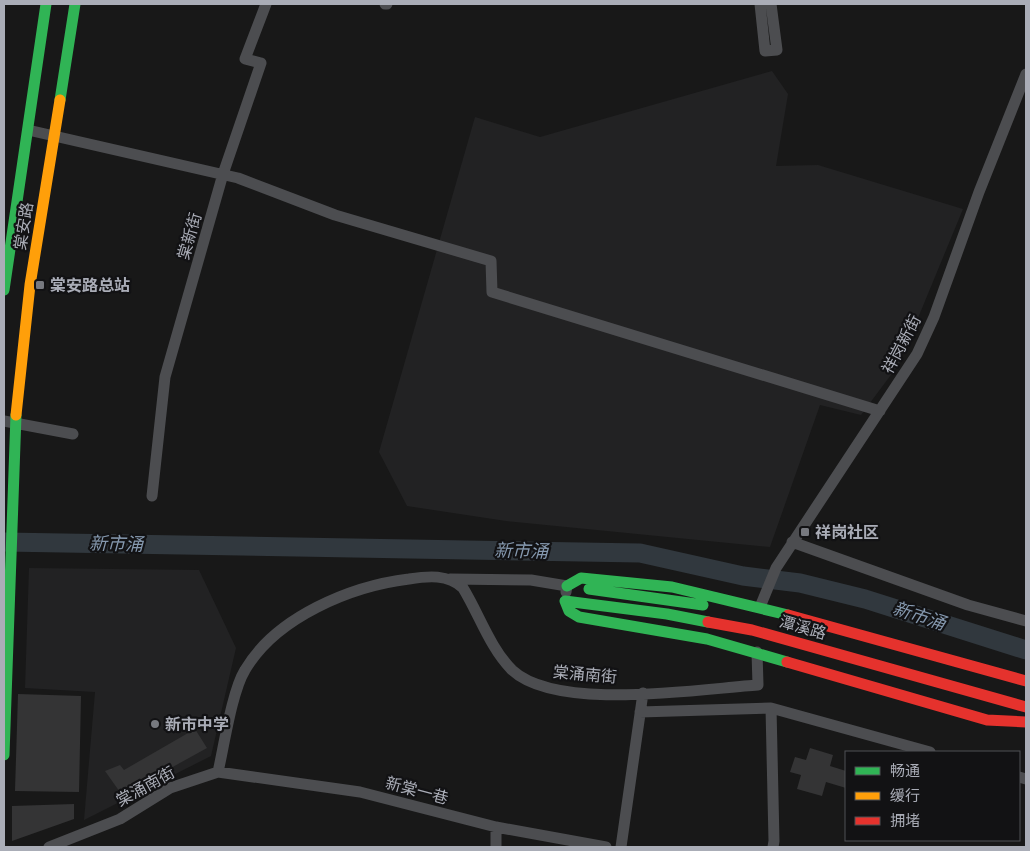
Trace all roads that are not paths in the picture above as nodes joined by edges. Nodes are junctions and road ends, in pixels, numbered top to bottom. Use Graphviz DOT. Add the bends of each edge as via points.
graph roads {
  1 [pos="46,4"];
  2 [pos="75,4"];
  3 [pos="266,4"];
  4 [pos="760,4"];
  5 [pos="771,4"];
  6 [pos="1026,74"];
  7 [pos="28,130"];
  8 [pos="54,135"];
  9 [pos="223,174"];
  10 [pos="4,290"];
  11 [pos="880,411"];
  12 [pos="9,422"];
  13 [pos="73,434"];
  14 [pos="152,496"];
  15 [pos="792,542"];
  16 [pos="448,579"];
  17 [pos="567,586"];
  18 [pos="565,601"];
  19 [pos="760,607"];
  20 [pos="1026,621"];
  21 [pos="756,652"];
  22 [pos="1026,681"];
  23 [pos="1026,691"];
  24 [pos="643,693"];
  25 [pos="1026,706"];
  26 [pos="771,708"];
  27 [pos="640,712"];
  28 [pos="1026,722"];
  29 [pos="926,751"];
  30 [pos="4,755"];
  31 [pos="218,772"];
  32 [pos="496,827"];
  33 [pos="49,847"];
  34 [pos="496,847"];
  35 [pos="606,847"];
  36 [pos="621,847"];
  37 [pos="773,847"];
  1 -- 7 [label="street, 棠安路"];
  2 -- 8 [label="street, 棠安路"];
  3 -- 9 [label="street, 棠新街" via="245,59 261,63"];
  4 -- 5 [label="street" via="766,51 777,50"];
  6 -- 11 [label="street, 祥岗新街" via="927,333"];
  7 -- 8 [label="street"];
  7 -- 10 [label="street, 棠安路"];
  8 -- 9 [label="street"];
  8 -- 12 [label="street, 棠安路"];
  9 -- 11 [label="street" via="335,215 491,261 492,292"];
  9 -- 14 [label="street, 棠新街" via="165,377"];
  11 -- 15 [label="street, 祥岗新街"];
  12 -- 13 [label="street"];
  12 -- 30 [label="street, 棠安路" via="12,566"];
  15 -- 19 [label="street, 祥岗新街" via="776,568"];
  15 -- 20 [label="street" via="968,606"];
  16 -- 17 [label="street" via="531,580"];
  16 -- 24 [label="street, 棠涌南街" via="463,588 499,653 518,675 541,686 567,692"];
  16 -- 31 [label="street" via="418,578 355,591 319,606 275,636 241,676"];
  17 -- 18 [label="street"];
  17 -- 19 [label="street" via="581,578 626,581 672,587"];
  17 -- 23 [label="street, 潭溪路" via="686,601 757,616"];
  18 -- 21 [label="street" via="569,611 579,617 707,639"];
  18 -- 25 [label="street, 潭溪路" via="667,614 752,630"];
  19 -- 22 [label="street"];
  21 -- 24 [label="street, 棠涌南街" via="758,685"];
  21 -- 28 [label="street" via="987,720"];
  24 -- 27 [label="street"];
  26 -- 27 [label="street"];
  26 -- 29 [label="street"];
  26 -- 37 [label="street"];
  27 -- 36 [label="street"];
  31 -- 32 [label="street, 新棠一巷" via="360,792"];
  31 -- 33 [label="street, 棠涌南街" via="170,788 120,819"];
  32 -- 34 [label="street"];
  32 -- 35 [label="street, 新棠一巷"];
}
